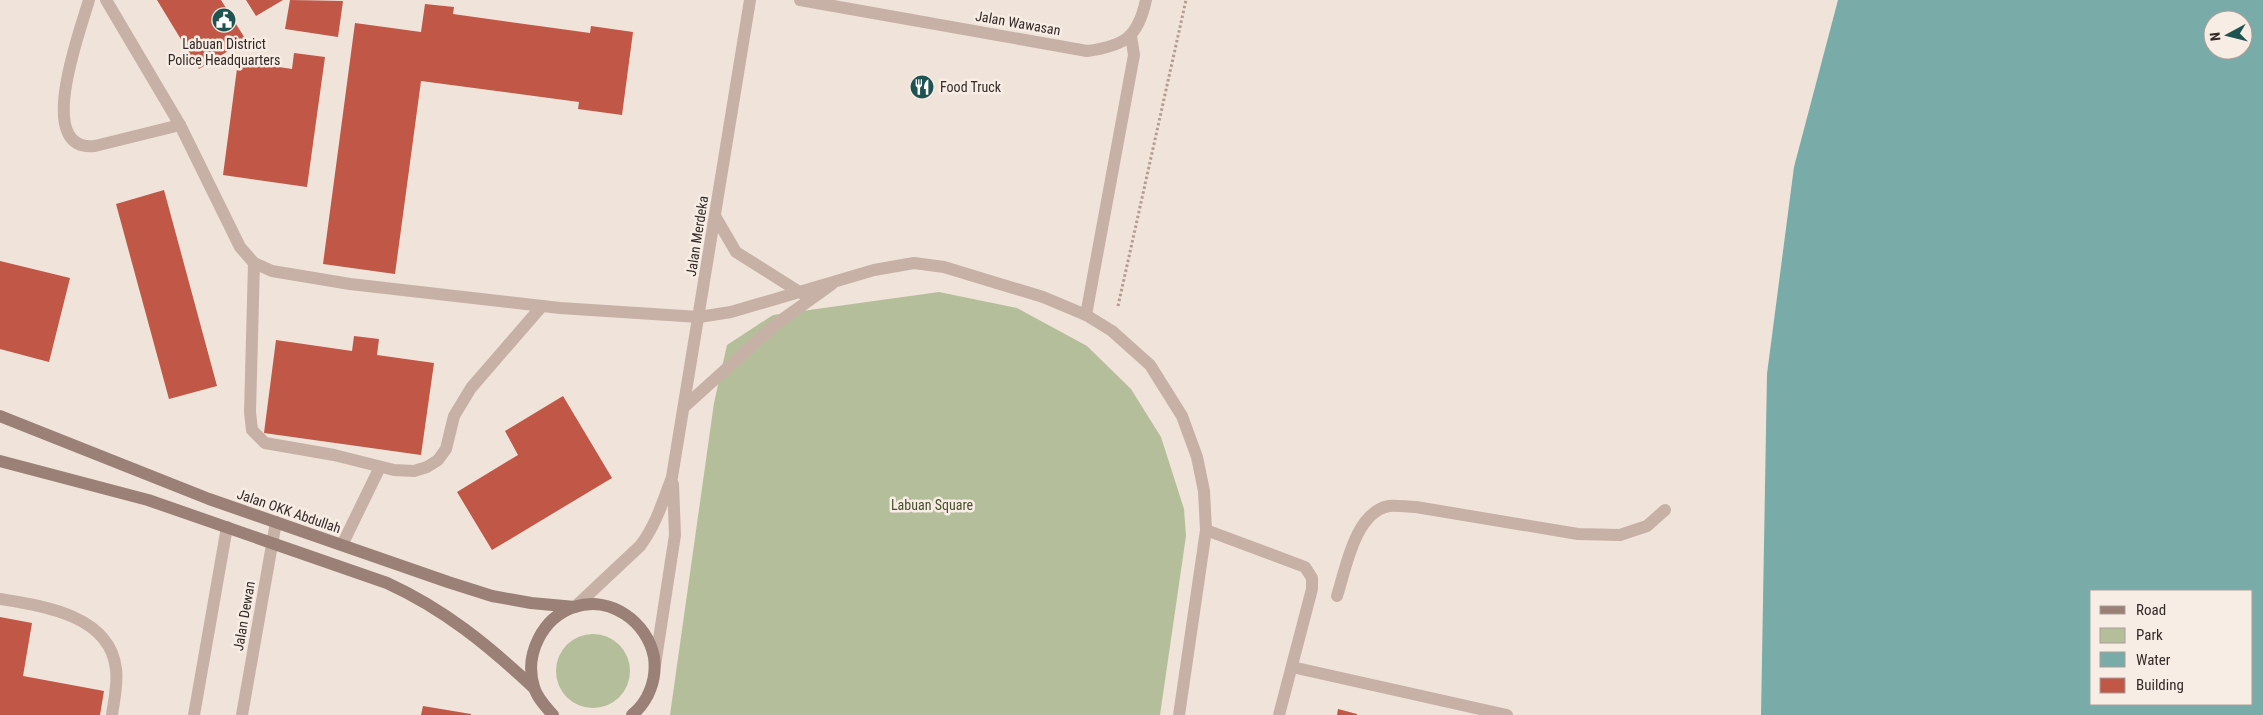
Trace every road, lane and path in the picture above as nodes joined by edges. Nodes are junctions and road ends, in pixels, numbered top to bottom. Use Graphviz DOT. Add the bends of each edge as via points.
graph roads {
  1 [pos="89,0"];
  2 [pos="106,0"];
  3 [pos="750,0"];
  4 [pos="800,0"];
  5 [pos="1146,0"];
  6 [pos="1186,0"];
  7 [pos="1131,36"];
  8 [pos="180,125"];
  9 [pos="715,216"];
  10 [pos="254,262"];
  11 [pos="832,284"];
  12 [pos="801,293"];
  13 [pos="542,306"];
  14 [pos="1086,315"];
  15 [pos="699,317"];
  16 [pos="1112,331"];
  17 [pos="684,407"];
  18 [pos="0,416"];
  19 [pos="0,460"];
  20 [pos="380,467"];
  21 [pos="672,477"];
  22 [pos="1666,510"];
  23 [pos="276,522"];
  24 [pos="226,527"];
  25 [pos="1206,530"];
  26 [pos="272,542"];
  27 [pos="342,545"];
  28 [pos="1337,596"];
  29 [pos="0,599"];
  30 [pos="575,607"];
  31 [pos="655,666"];
  32 [pos="1292,667"];
  33 [pos="534,688"];
  34 [pos="648,695"];
  35 [pos="112,715"];
  36 [pos="194,715"];
  37 [pos="242,715"];
  38 [pos="553,715"];
  39 [pos="632,715"];
  40 [pos="648,715"];
  41 [pos="1179,715"];
  42 [pos="1279,715"];
  43 [pos="1507,715"];
  1 -- 8 [label="street" via="68,80 63,113 65,130 74,143 95,146"];
  2 -- 8 [label="street"];
  3 -- 9 [label="street, Jalan Merdeka"];
  4 -- 7 [label="street, Jalan Wawasan" via="1088,51 1108,48"];
  5 -- 7 [label="street" via="1141,21"];
  6 -- 16 [label="path"];
  7 -- 14 [label="street" via="1134,56"];
  8 -- 10 [label="street" via="240,247"];
  9 -- 12 [label="street" via="736,252"];
  9 -- 15 [label="street, Jalan Merdeka"];
  10 -- 13 [label="street" via="272,271 350,284"];
  10 -- 20 [label="street" via="252,430 265,443"];
  11 -- 12 [label="street"];
  11 -- 14 [label="street" via="874,270 914,263 985,278"];
  11 -- 17 [label="street" via="776,324"];
  12 -- 15 [label="street" via="732,312"];
  13 -- 15 [label="street"];
  13 -- 20 [label="street" via="471,388 454,416 446,449 438,460 414,471"];
  14 -- 16 [label="street"];
  15 -- 17 [label="street, Jalan Merdeka"];
  16 -- 25 [label="street" via="1150,365 1182,416 1197,457 1204,492"];
  17 -- 21 [label="street, Jalan Merdeka"];
  18 -- 23 [label="main road, Jalan OKK Abdullah"];
  19 -- 24 [label="main road" via="148,500"];
  20 -- 27 [label="street"];
  21 -- 30 [label="street, Jalan Merdeka" via="648,536"];
  21 -- 31 [label="street, Jalan Merdeka" via="675,535"];
  22 -- 28 [label="street" via="1647,526 1612,535 1578,534 1416,507 1389,506 1374,512 1361,525"];
  23 -- 26 [label="street, Jalan Dewan"];
  23 -- 27 [label="main road, Jalan OKK Abdullah"];
  24 -- 26 [label="main road"];
  24 -- 36 [label="street"];
  25 -- 32 [label="street" via="1305,566 1312,578 1312,589"];
  25 -- 41 [label="street"];
  26 -- 33 [label="main road" via="387,583 419,598 495,652"];
  26 -- 37 [label="street, Jalan Dewan"];
  27 -- 30 [label="main road, Jalan OKK Abdullah" via="492,596"];
  29 -- 35 [label="street" via="64,612 103,638 112,652 116,669"];
  30 -- 31 [label="main road, Jalan OKK Abdullah" via="594,605 612,608 630,617 643,630 652,647"];
  30 -- 33 [label="main road" via="557,616 543,630 534,648 531,668"];
  31 -- 34 [label="main road" via="654,681"];
  32 -- 42 [label="street"];
  32 -- 43 [label="street"];
  33 -- 38 [label="main road"];
  34 -- 39 [label="main road"];
  34 -- 40 [label="main road"];
}
